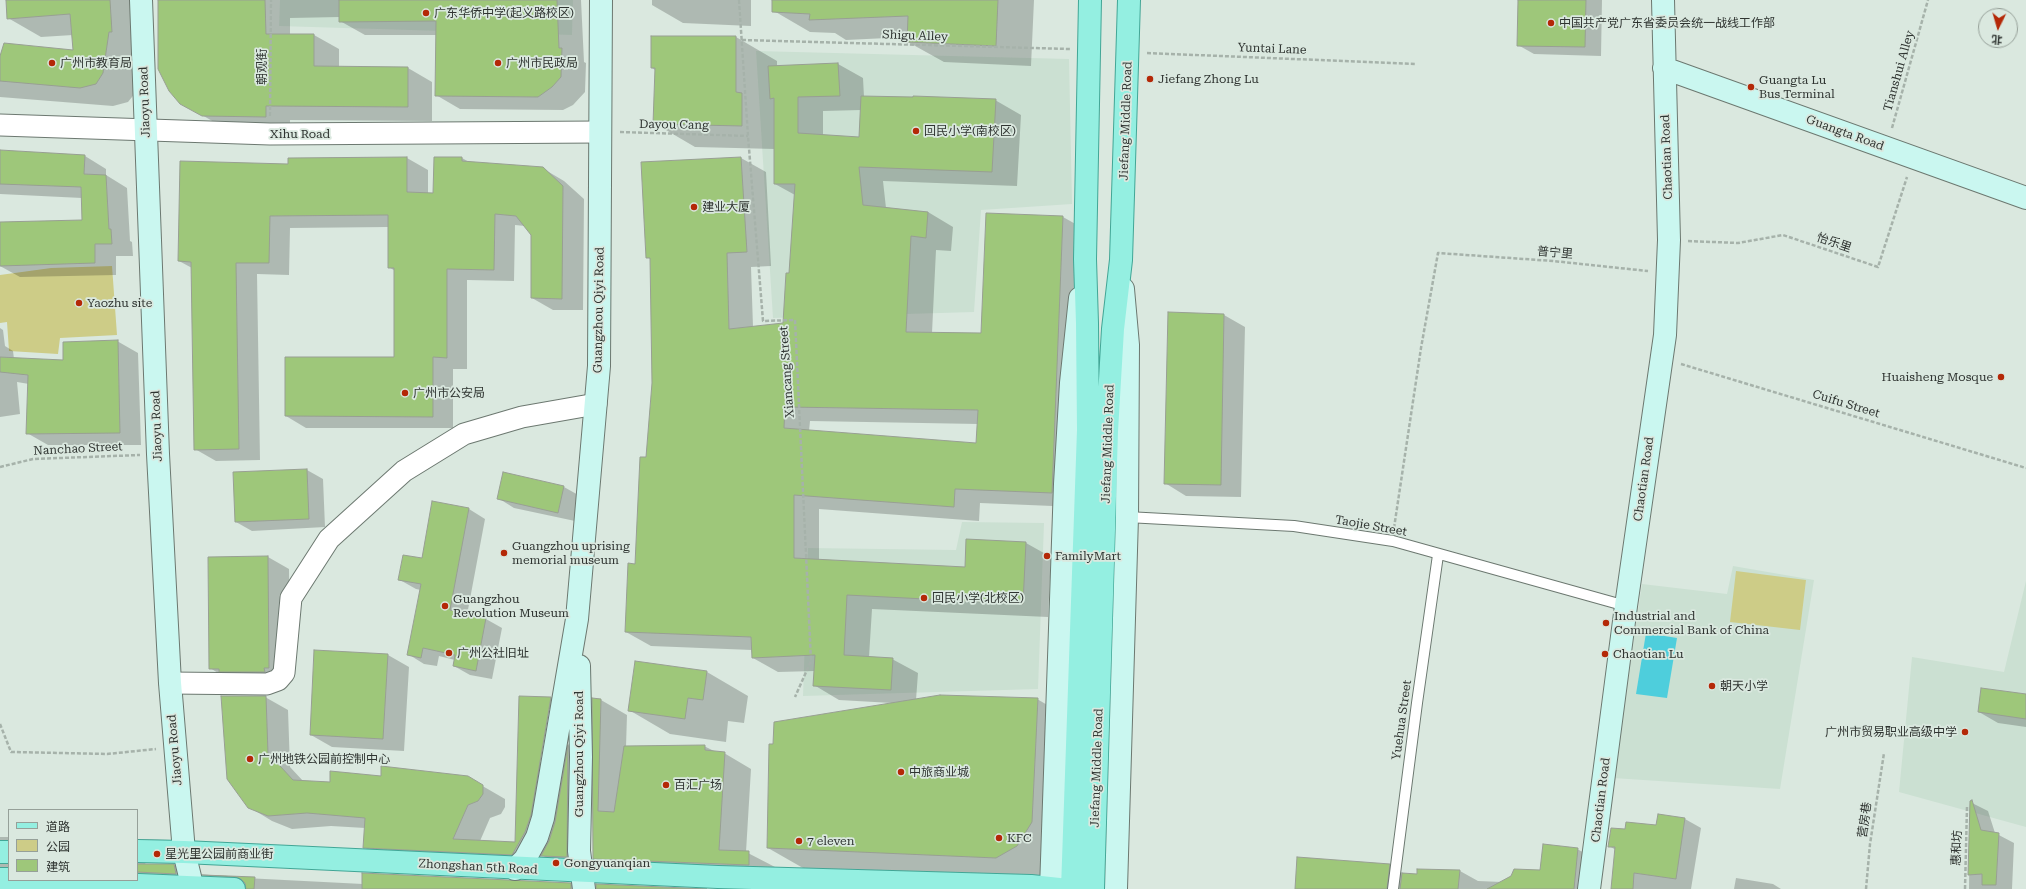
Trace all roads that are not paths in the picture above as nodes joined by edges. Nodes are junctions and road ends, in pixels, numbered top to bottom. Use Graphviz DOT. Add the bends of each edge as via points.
graph roads {
  1 [pos="141,0"];
  2 [pos="601,0"];
  3 [pos="1090,0"];
  4 [pos="1129,0"];
  5 [pos="1663,0"];
  6 [pos="1664,68"];
  7 [pos="0,125"];
  8 [pos="146,130"];
  9 [pos="600,132"];
  10 [pos="2026,198"];
  11 [pos="1085,259"];
  12 [pos="1122,260"];
  13 [pos="596,404"];
  14 [pos="1128,517"];
  15 [pos="1438,554"];
  16 [pos="1093,603"];
  17 [pos="1626,606"];
  18 [pos="577,619"];
  19 [pos="170,683"];
  20 [pos="138,851"];
  21 [pos="184,852"];
  22 [pos="515,868"];
  23 [pos="582,880"];
  24 [pos="7,881"];
  25 [pos="201,888"];
  26 [pos="234,889"];
  27 [pos="1059,889"];
  28 [pos="1092,889"];
  29 [pos="1116,889"];
  30 [pos="1393,889"];
  31 [pos="1590,889"];
  1 -- 8 [label="main road, Jiaoyu Road"];
  2 -- 9 [label="main road, Guangzhou Qiyi Road"];
  3 -- 11 [label="main road, Jiefang Middle Road"];
  4 -- 12 [label="main road, Jiefang Middle Road"];
  5 -- 6 [label="main road, Chaotian Road"];
  6 -- 10 [label="main road, Guangta Road"];
  6 -- 17 [label="main road, Chaotian Road" via="1669,273 1662,358"];
  7 -- 8 [label="street, Xihu Road"];
  8 -- 9 [label="street, Xihu Road" via="270,134"];
  8 -- 19 [label="main road, Jiaoyu Road" via="158,454"];
  9 -- 13 [label="main road, Guangzhou Qiyi Road" via="600,306"];
  11 -- 16 [label="main road, Jiefang Middle Road"];
  11 -- 27 [label="main road" via="1074,345 1066,476"];
  12 -- 14 [label="main road" via="1128,345"];
  12 -- 16 [label="main road, Jiefang Middle Road" via="1113,330"];
  13 -- 18 [label="main road, Guangzhou Qiyi Road"];
  13 -- 19 [label="street" via="522,417 464,434 404,471 330,539 291,598 284,673 278,680 267,684"];
  14 -- 15 [label="lane, Taojie Street" via="1294,526 1392,541"];
  14 -- 29 [label="main road"];
  15 -- 17 [label="lane, Taojie Street"];
  15 -- 30 [label="lane, Yuehua Street"];
  16 -- 27 [label="main road, Jiefang Middle Road"];
  16 -- 28 [label="main road, Jiefang Middle Road"];
  17 -- 31 [label="main road, Chaotian Road"];
  18 -- 22 [label="main road, Guangzhou Qiyi Road" via="543,818 537,837 525,859"];
  18 -- 23 [label="main road, Guangzhou Qiyi Road"];
  19 -- 21 [label="main road, Jiaoyu Road"];
  20 -- 21 [label="main road, Zhongshan 5th Road"];
  21 -- 22 [label="main road, Zhongshan 5th Road"];
  21 -- 25 [label="main road, Jiaoyu Road"];
  22 -- 23 [label="main road, Zhongshan 5th Road"];
  23 -- 27 [label="main road, Zhongshan 5th Road" via="718,877"];
  24 -- 25 [label="main road"];
  25 -- 26 [label="main road"];
}
